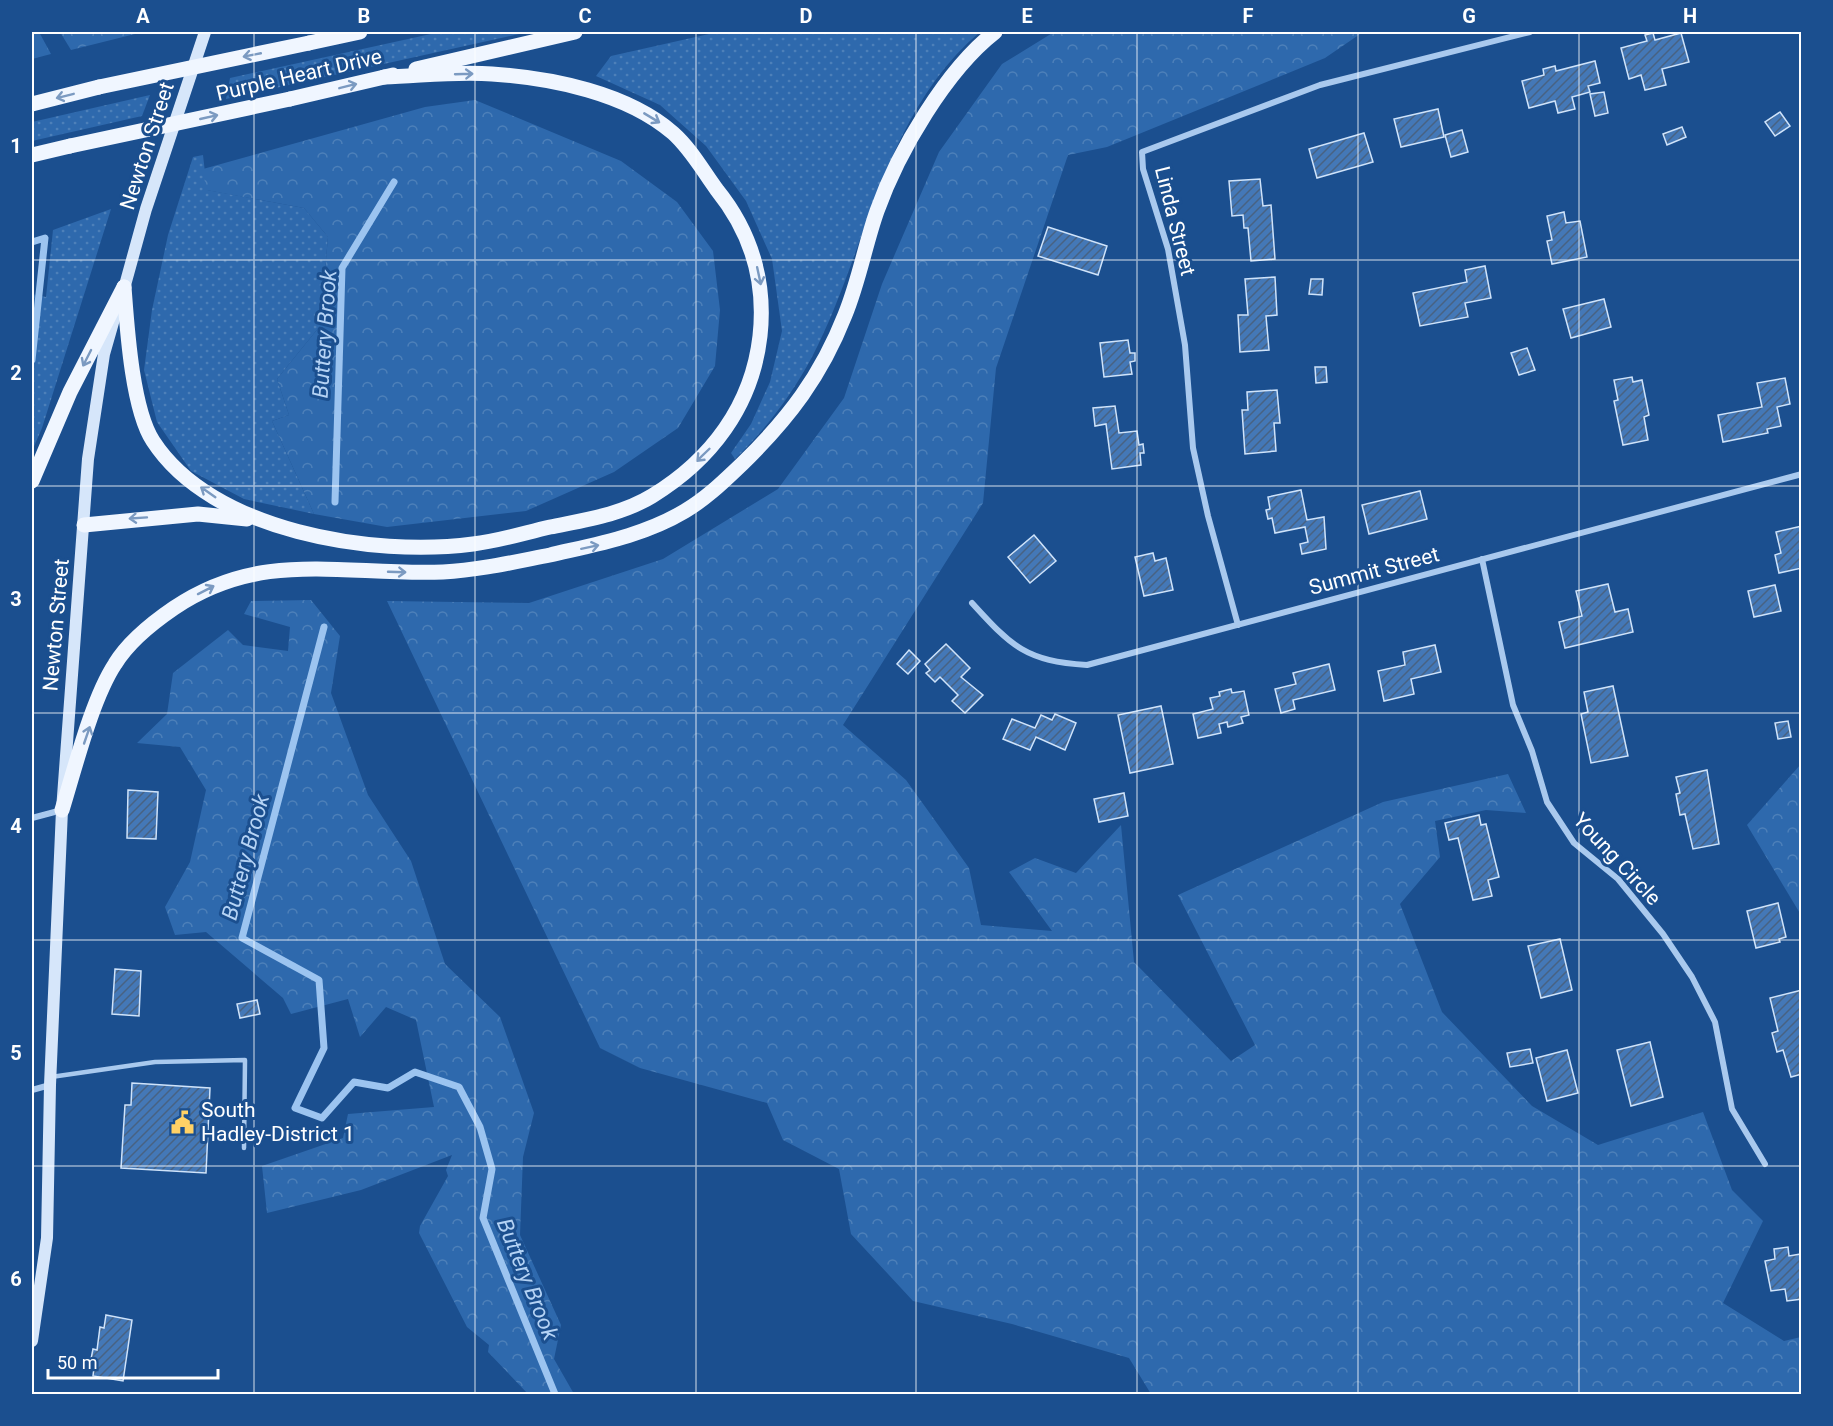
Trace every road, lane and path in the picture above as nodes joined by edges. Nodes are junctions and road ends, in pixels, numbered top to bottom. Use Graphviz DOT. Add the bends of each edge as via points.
graph roads {
  1 [pos="360,32"];
  2 [pos="575,32"];
  3 [pos="995,32"];
  4 [pos="1530,32"];
  5 [pos="204,34"];
  6 [pos="384,77"];
  7 [pos="32,104"];
  8 [pos="32,155"];
  9 [pos="124,287"];
  10 [pos="1802,474"];
  11 [pos="32,481"];
  12 [pos="259,520"];
  13 [pos="84,525"];
  14 [pos="1482,559"];
  15 [pos="972,603"];
  16 [pos="1238,625"];
  17 [pos="62,810"];
  18 [pos="32,818"];
  19 [pos="51,1081"];
  20 [pos="32,1090"];
  21 [pos="244,1148"];
  22 [pos="1766,1164"];
  23 [pos="32,1341"];
  1 -- 7 [label="main road, Purple Heart Drive, one-way, bridge"];
  2 -- 6 [label="main road, Purple Heart Drive"];
  17 -- 3 [label="main road, one-way" via="113,666 156,621 204,590 240,576 282,569 421,572 508,564 638,534 678,515 715,489 774,432 811,384 846,314 876,214 895,168 953,74"];
  4 -- 16 [label="street, Linda Street" via="1320,85 1143,152 1143,169 1167,249 1185,345 1193,447"];
  5 -- 9 [label="main road, Newton Street"];
  8 -- 6 [label="main road, Purple Heart Drive, one-way, bridge"];
  6 -- 12 [label="main road, one-way" via="490,73 554,83 619,102 669,130 726,200 753,253 762,303 754,373 740,408 709,450 663,489 615,512 489,542 434,547 352,543"];
  9 -- 11 [label="main road, one-way" via="70,392"];
  12 -- 9 [label="main road, one-way" via="232,508 186,476 164,456 147,431 131,361"];
  9 -- 13 [label="main road, Newton Street" via="104,354 88,459"];
  10 -- 14 [label="street, Summit Street"];
  12 -- 13 [label="main road, one-way" via="198,514"];
  13 -- 17 [label="main road, Newton Street"];
  14 -- 16 [label="street, Summit Street"];
  14 -- 22 [label="street, Young Circle" via="1513,705 1547,802 1574,843 1618,879 1692,977 1714,1022 1732,1109"];
  15 -- 16 [label="street, Summit Street" via="1026,654 1056,663 1088,665"];
  17 -- 18 [label="street"];
  17 -- 19 [label="main road, Newton Street"];
  19 -- 20 [label="street"];
  19 -- 21 [label="lane" via="155,1062 245,1060"];
  19 -- 23 [label="main road, Newton Street" via="47,1238"];
}
